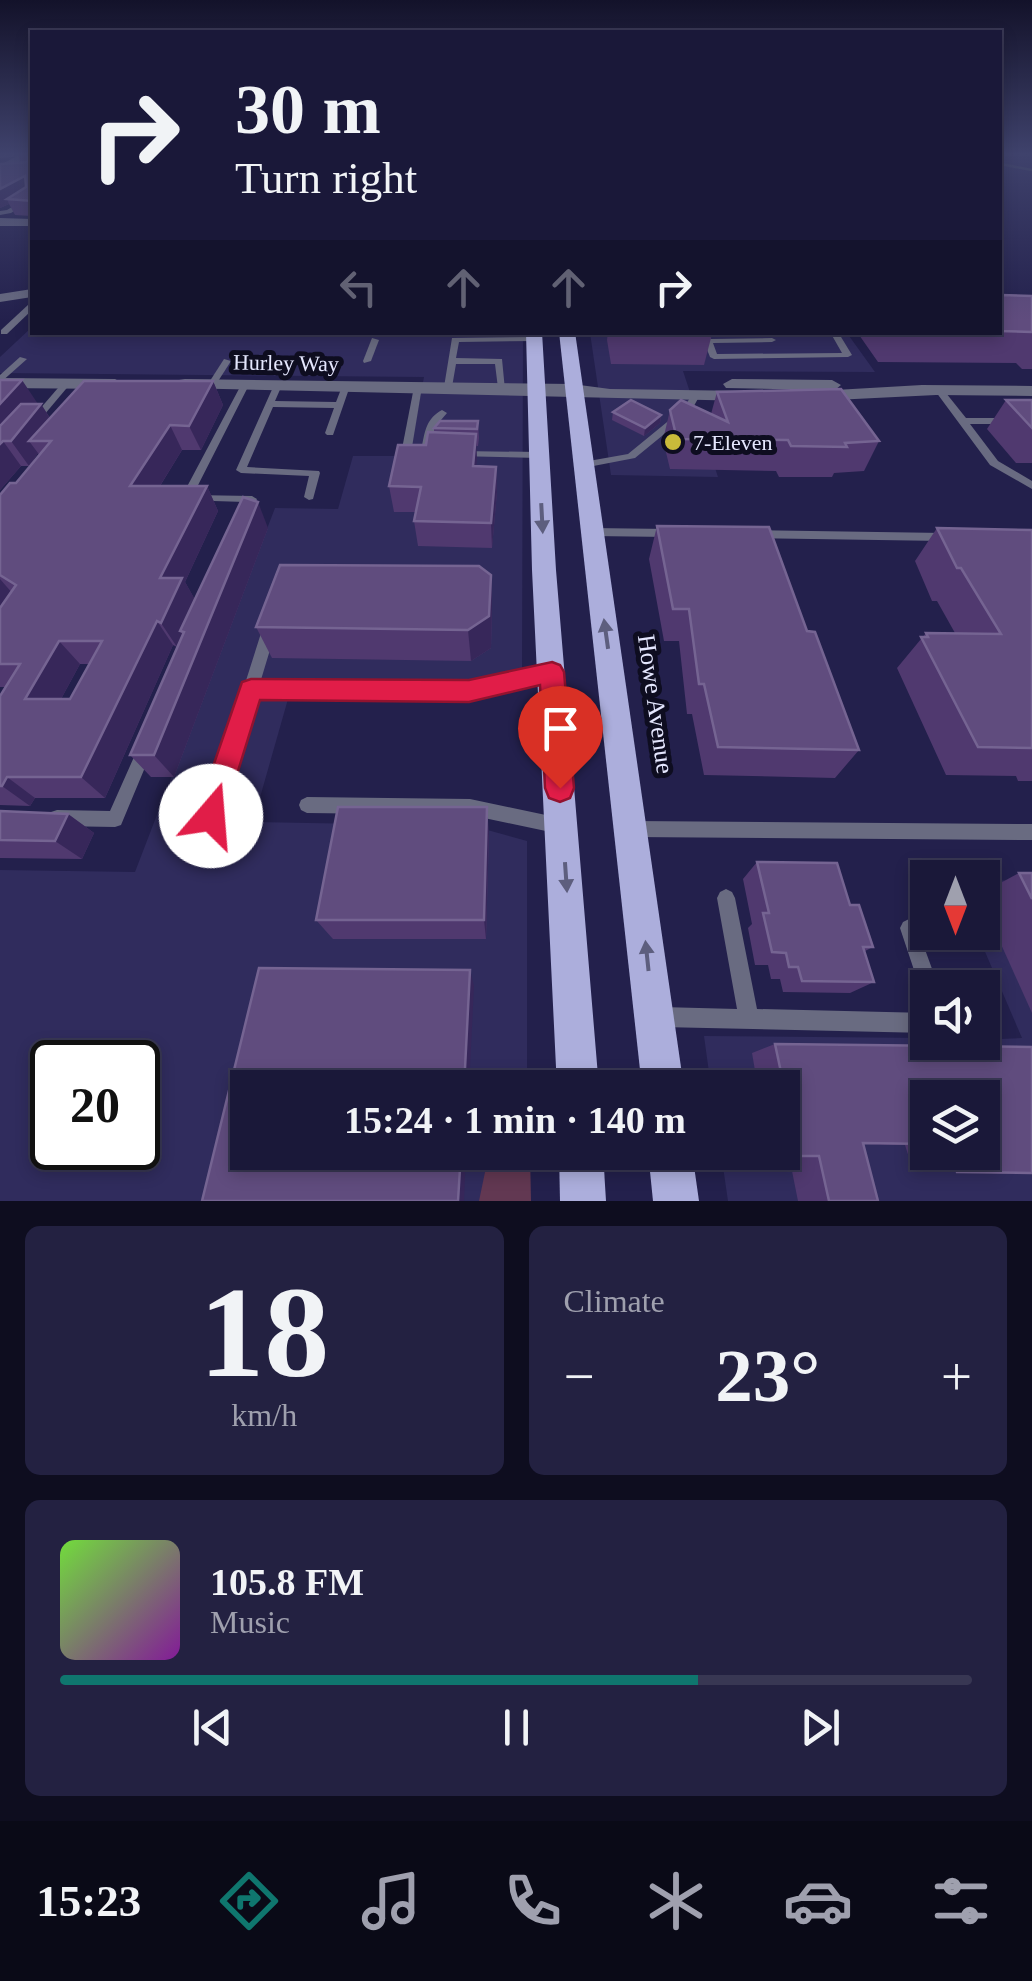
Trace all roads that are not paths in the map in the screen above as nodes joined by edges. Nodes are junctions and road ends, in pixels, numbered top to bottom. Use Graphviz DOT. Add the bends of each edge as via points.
graph roads {
  1 [pos="0,222"];
  2 [pos="30,223"];
  3 [pos="30,293"];
  4 [pos="0,298"];
  5 [pos="30,308"];
  6 [pos="4,332"];
  7 [pos="567,335"];
  8 [pos="836,335"];
  9 [pos="534,336"];
  10 [pos="770,336"];
  11 [pos="706,337"];
  12 [pos="375,340"];
  13 [pos="779,356"];
  14 [pos="23,359"];
  15 [pos="227,361"];
  16 [pos="452,361"];
  17 [pos="367,362"];
  18 [pos="0,381"];
  19 [pos="67,383"];
  20 [pos="212,384"];
  21 [pos="245,385"];
  22 [pos="278,385"];
  23 [pos="346,386"];
  24 [pos="418,387"];
  25 [pos="448,387"];
  26 [pos="502,388"];
  27 [pos="535,389"];
  28 [pos="572,389"];
  29 [pos="939,390"];
  30 [pos="696,395"];
  31 [pos="1028,395"];
  32 [pos="270,404"];
  33 [pos="340,404"];
  34 [pos="442,413"];
  35 [pos="963,421"];
  36 [pos="1032,422"];
  37 [pos="330,432"];
  38 [pos="23,434"];
  39 [pos="434,454"];
  40 [pos="452,454"];
  41 [pos="538,455"];
  42 [pos="405,462"];
  43 [pos="583,465"];
  44 [pos="1032,486"];
  45 [pos="309,496"];
  46 [pos="244,516"];
  47 [pos="592,532"];
  48 [pos="684,533"];
  49 [pos="739,534"];
  50 [pos="953,537"];
  51 [pos="273,619"];
  52 [pos="552,672"];
  53 [pos="251,690"];
  54 [pos="150,736"];
  55 [pos="307,805"];
  56 [pos="211,816"];
  57 [pos="37,818"];
  58 [pos="562,826"];
  59 [pos="632,829"];
  60 [pos="1032,832"];
  61 [pos="726,898"];
  62 [pos="908,928"];
  63 [pos="923,970"];
  64 [pos="654,1017"];
  65 [pos="749,1020"];
  66 [pos="910,1024"];
  67 [pos="577,1070"];
  68 [pos="661,1070"];
  69 [pos="582,1170"];
  70 [pos="672,1170"];
  71 [pos="583,1201"];
  72 [pos="676,1201"];
  1 -- 2 [label="street"];
  3 -- 4 [label="street"];
  5 -- 6 [label="lane"];
  7 -- 28 [label="main road, Howe Avenue"];
  8 -- 13 [label="lane" via="848,355"];
  9 -- 16 [label="lane" via="456,340"];
  9 -- 27 [label="main road"];
  10 -- 11 [label="lane"];
  10 -- 13 [label="lane"];
  11 -- 13 [label="lane" via="714,356"];
  12 -- 17 [label="lane"];
  14 -- 18 [label="lane"];
  15 -- 20 [label="lane"];
  16 -- 25 [label="lane"];
  16 -- 26 [label="lane" via="499,361"];
  18 -- 19 [label="street, Hurley Way"];
  19 -- 20 [label="street, Hurley Way"];
  19 -- 38 [label="lane"];
  20 -- 21 [label="street, Hurley Way"];
  21 -- 22 [label="street, Hurley Way"];
  21 -- 46 [label="lane" via="186,498 252,499"];
  22 -- 23 [label="street, Hurley Way"];
  22 -- 32 [label="lane"];
  23 -- 24 [label="street, Hurley Way"];
  23 -- 33 [label="lane"];
  24 -- 25 [label="street, Hurley Way"];
  24 -- 42 [label="lane"];
  25 -- 26 [label="street, Hurley Way"];
  26 -- 27 [label="street, Hurley Way"];
  27 -- 28 [label="street, Hurley Way"];
  27 -- 41 [label="main road"];
  28 -- 29 [label="street, Hurley Way" via="628,383"];
  28 -- 30 [label="street, Hurley Way"];
  28 -- 43 [label="main road, Howe Avenue"];
  29 -- 30 [label="street, Hurley Way" via="845,403"];
  29 -- 31 [label="street, Hurley Way"];
  29 -- 35 [label="lane"];
  30 -- 43 [label="lane" via="687,411 631,456"];
  32 -- 33 [label="lane"];
  32 -- 45 [label="lane" via="241,470 315,473"];
  33 -- 37 [label="lane"];
  34 -- 39 [label="lane" via="430,426 426,451"];
  35 -- 36 [label="lane"];
  35 -- 44 [label="lane" via="994,464"];
  40 -- 41 [label="lane"];
  41 -- 52 [label="main road, one-way"];
  43 -- 47 [label="main road, Howe Avenue"];
  47 -- 48 [label="lane"];
  59 -- 47 [label="main road, Howe Avenue, one-way"];
  49 -- 50 [label="lane"];
  51 -- 53 [label="lane"];
  52 -- 53 [label="lane" via="469,691"];
  52 -- 58 [label="main road"];
  53 -- 56 [label="lane"];
  54 -- 57 [label="lane" via="115,820"];
  55 -- 58 [label="lane" via="470,807"];
  58 -- 67 [label="main road, one-way"];
  59 -- 60 [label="lane"];
  64 -- 59 [label="main road, Howe Avenue, one-way"];
  61 -- 65 [label="lane"];
  62 -- 63 [label="lane"];
  64 -- 65 [label="lane"];
  64 -- 68 [label="main road, Howe Avenue"];
  65 -- 66 [label="lane"];
  69 -- 71 [label="main road"];
  70 -- 72 [label="main road"];
}
